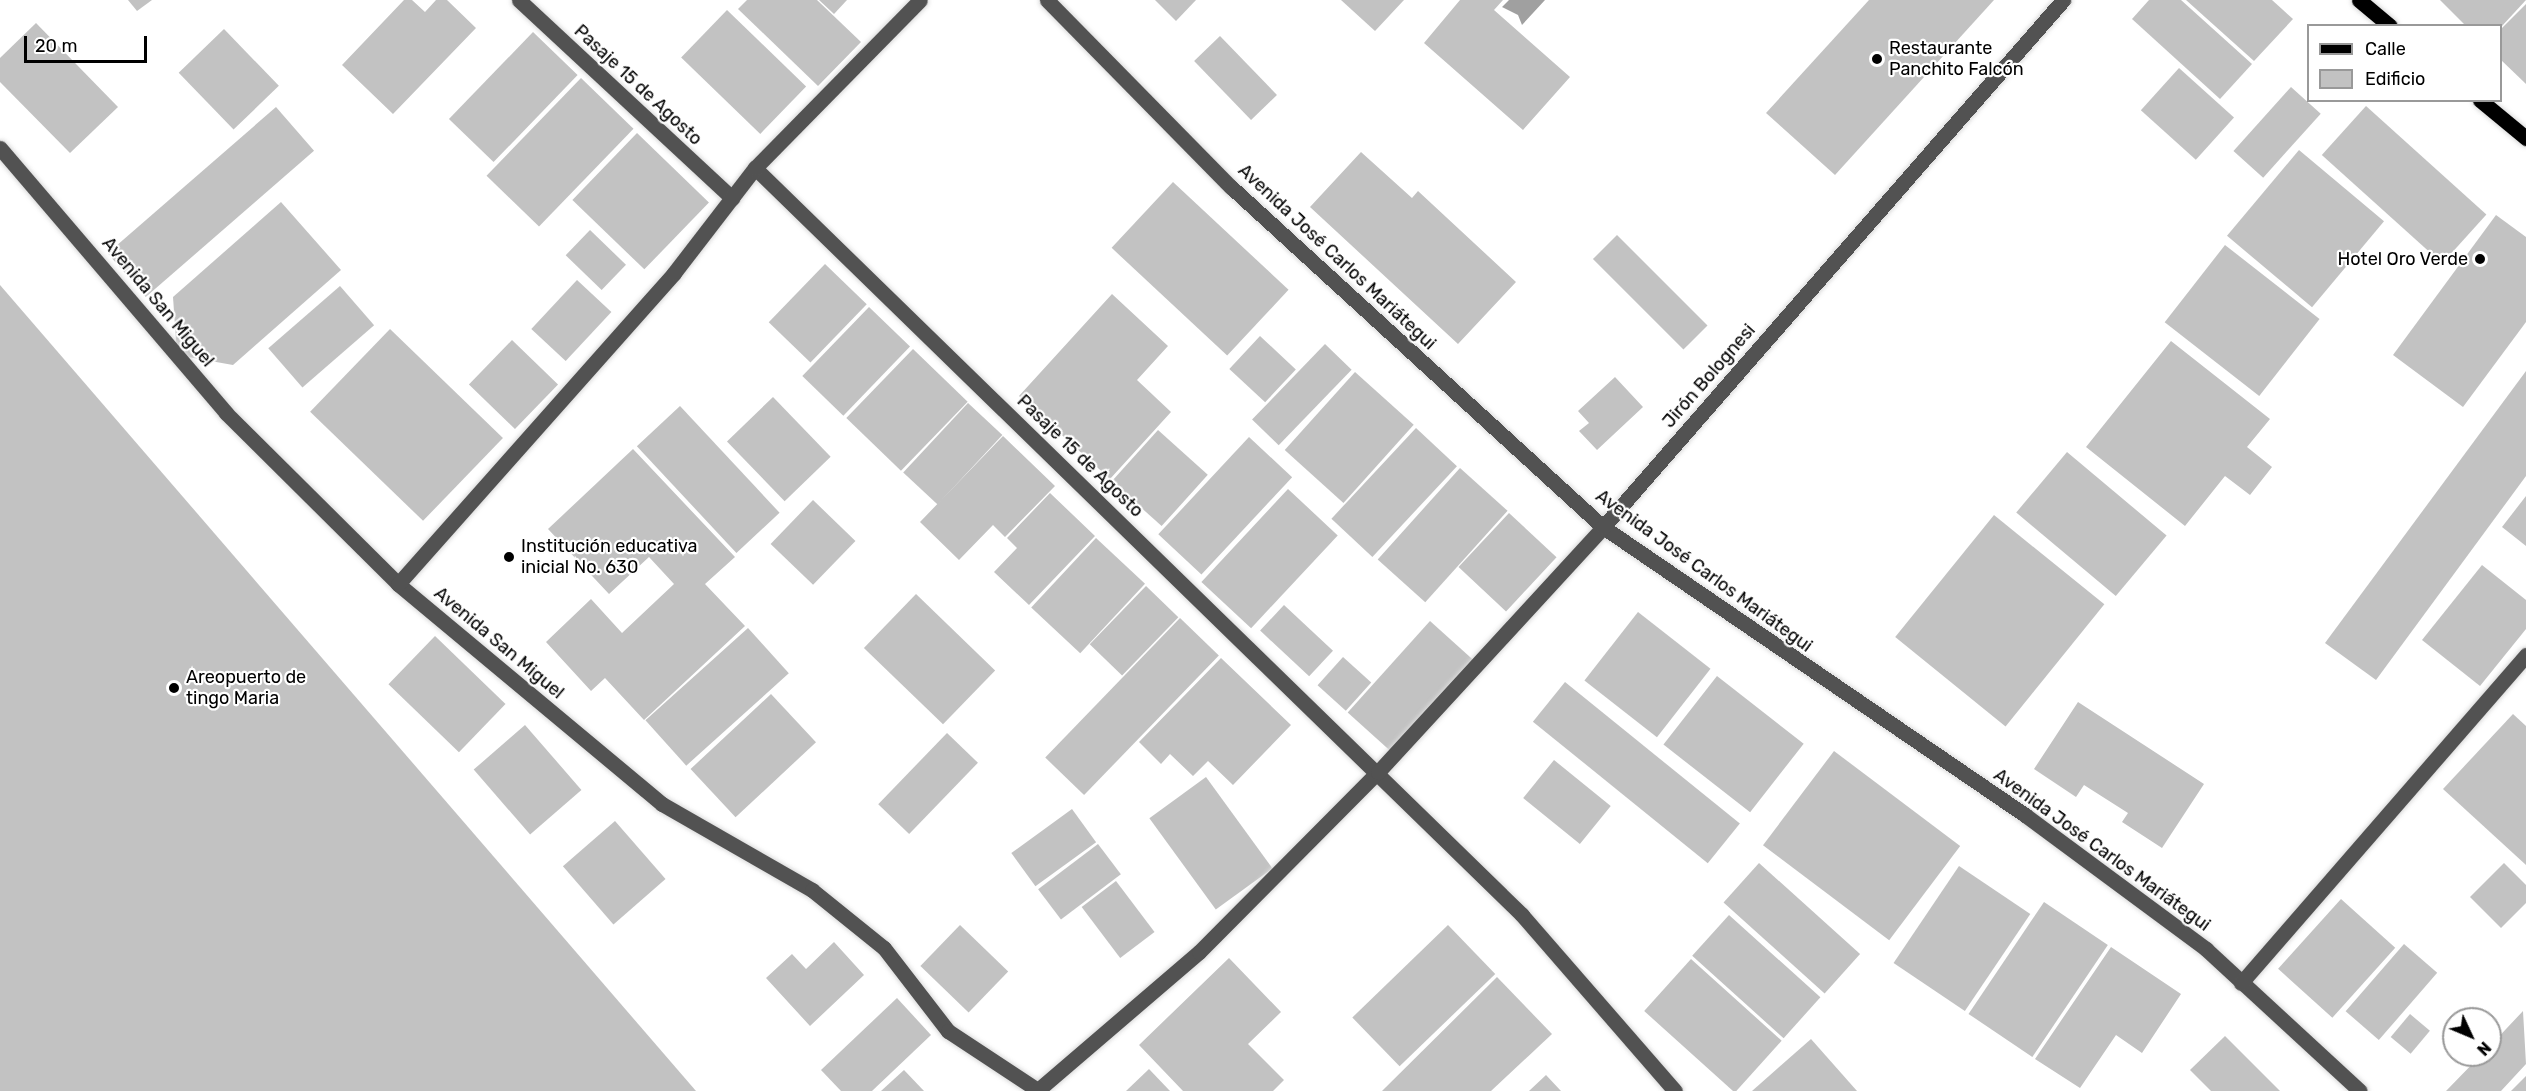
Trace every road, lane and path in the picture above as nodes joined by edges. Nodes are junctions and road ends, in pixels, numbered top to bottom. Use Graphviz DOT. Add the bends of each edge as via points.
graph roads {
  1 [pos="519,0"];
  2 [pos="920,0"];
  3 [pos="1047,0"];
  4 [pos="2063,0"];
  5 [pos="2359,0"];
  6 [pos="2388,24"];
  7 [pos="2483,102"];
  8 [pos="2526,138"];
  9 [pos="0,148"];
  10 [pos="755,168"];
  11 [pos="732,198"];
  12 [pos="1603,527"];
  13 [pos="398,584"];
  14 [pos="2525,659"];
  15 [pos="1378,772"];
  16 [pos="2241,983"];
  17 [pos="1039,1090"];
  18 [pos="1675,1091"];
  19 [pos="2360,1091"];
  1 -- 11 [label="street, Pasaje 15 de Agosto"];
  2 -- 10 [label="street"];
  3 -- 12 [label="street, Avenida José Carlos Mariátegui" via="1231,187"];
  4 -- 12 [label="street, Jirón Bolognesi"];
  5 -- 6 [label="main road"];
  7 -- 8 [label="main road"];
  9 -- 13 [label="street, Avenida San Miguel" via="226,413"];
  10 -- 11 [label="street"];
  10 -- 15 [label="street, Pasaje 15 de Agosto"];
  11 -- 13 [label="street" via="674,273"];
  12 -- 15 [label="street, Jirón Bolognesi"];
  12 -- 16 [label="street, Avenida José Carlos Mariátegui" via="2025,815 2206,949"];
  13 -- 17 [label="street, Avenida San Miguel" via="662,804 812,890 884,948 948,1031"];
  14 -- 16 [label="street"];
  15 -- 17 [label="street, Jirón Bolognesi" via="1199,952"];
  15 -- 18 [label="street, Pasaje 15 de Agosto" via="1522,915"];
  16 -- 19 [label="street, Avenida José Carlos Mariátegui"];
}
